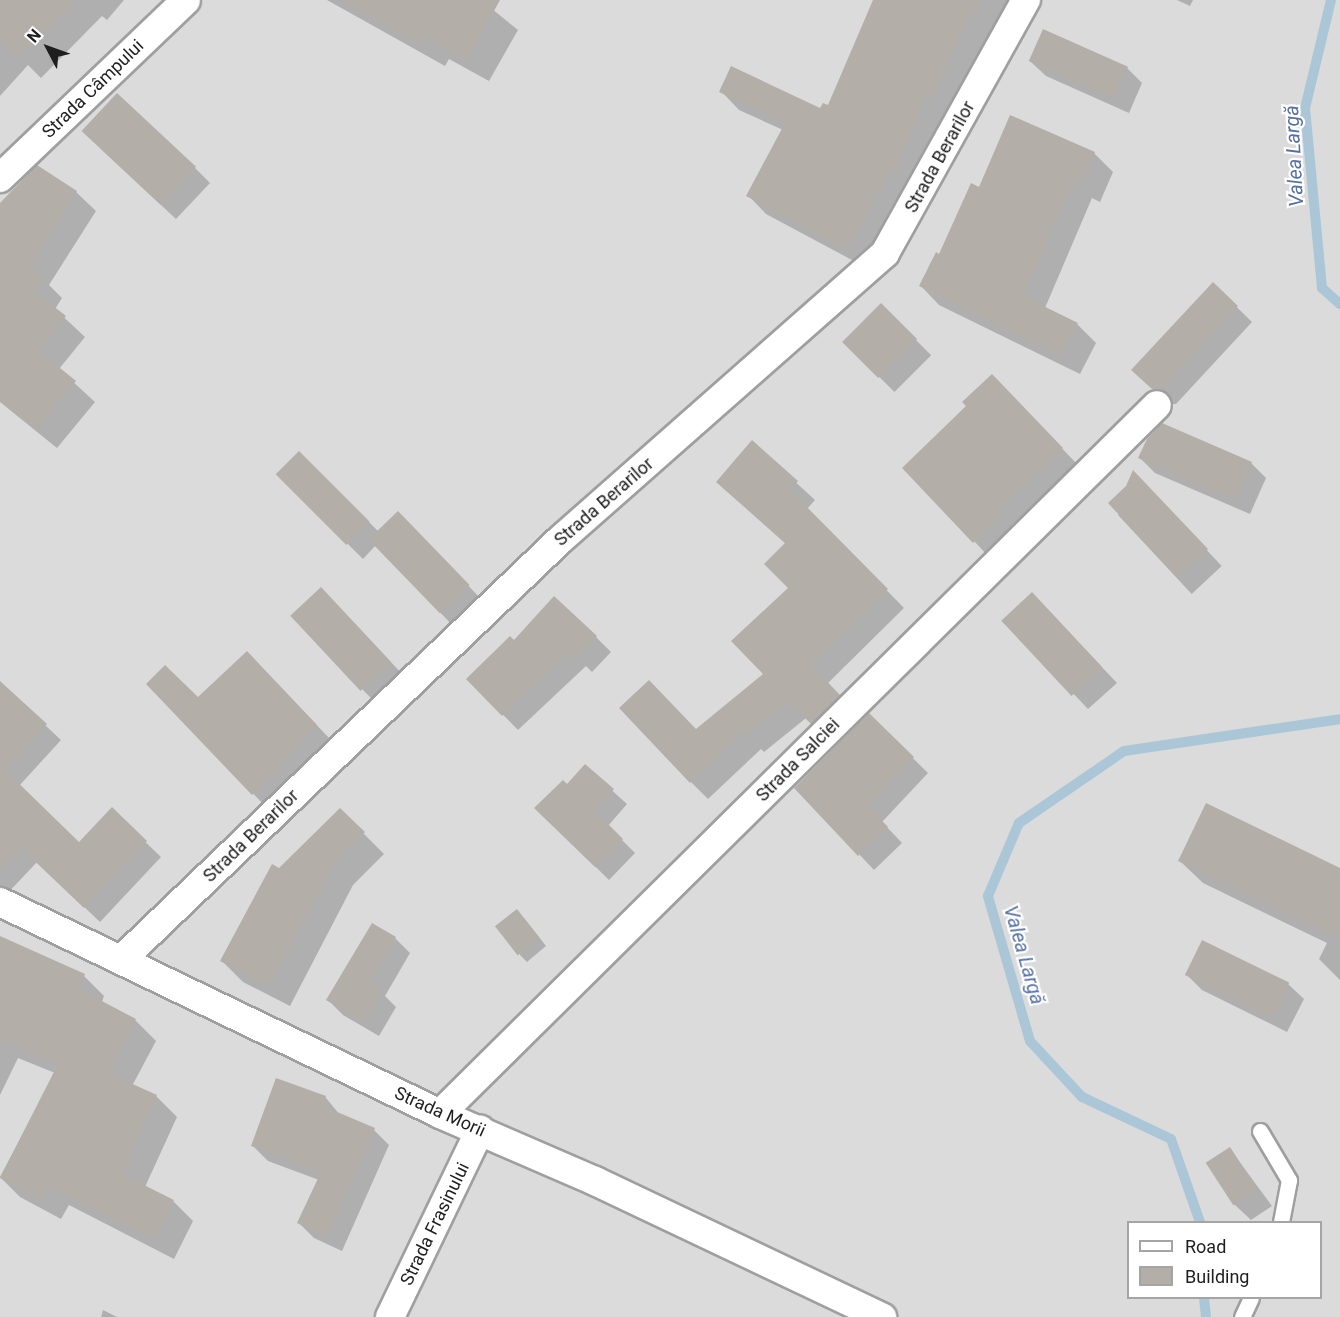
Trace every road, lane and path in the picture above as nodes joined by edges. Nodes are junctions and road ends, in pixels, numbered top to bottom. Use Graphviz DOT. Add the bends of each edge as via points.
graph roads {
  1 [pos="186,0"];
  2 [pos="1026,0"];
  3 [pos="0,178"];
  4 [pos="1157,405"];
  5 [pos="0,902"];
  6 [pos="122,960"];
  7 [pos="440,1114"];
  8 [pos="480,1130"];
  9 [pos="1260,1131"];
  10 [pos="1281,1221"];
  11 [pos="1251,1299"];
  12 [pos="390,1317"];
  13 [pos="882,1317"];
  14 [pos="1242,1317"];
  1 -- 3 [label="street, Strada Câmpului"];
  2 -- 6 [label="street, Strada Berarilor" via="885,253 561,539"];
  4 -- 7 [label="street, Strada Salciei"];
  5 -- 6 [label="street, Strada Morii"];
  6 -- 7 [label="street, Strada Morii"];
  7 -- 8 [label="street, Strada Morii"];
  8 -- 12 [label="street, Strada Frasinului"];
  8 -- 13 [label="street, Strada Morii"];
  9 -- 10 [label="lane" via="1289,1180"];
  11 -- 14 [label="lane"];
}
